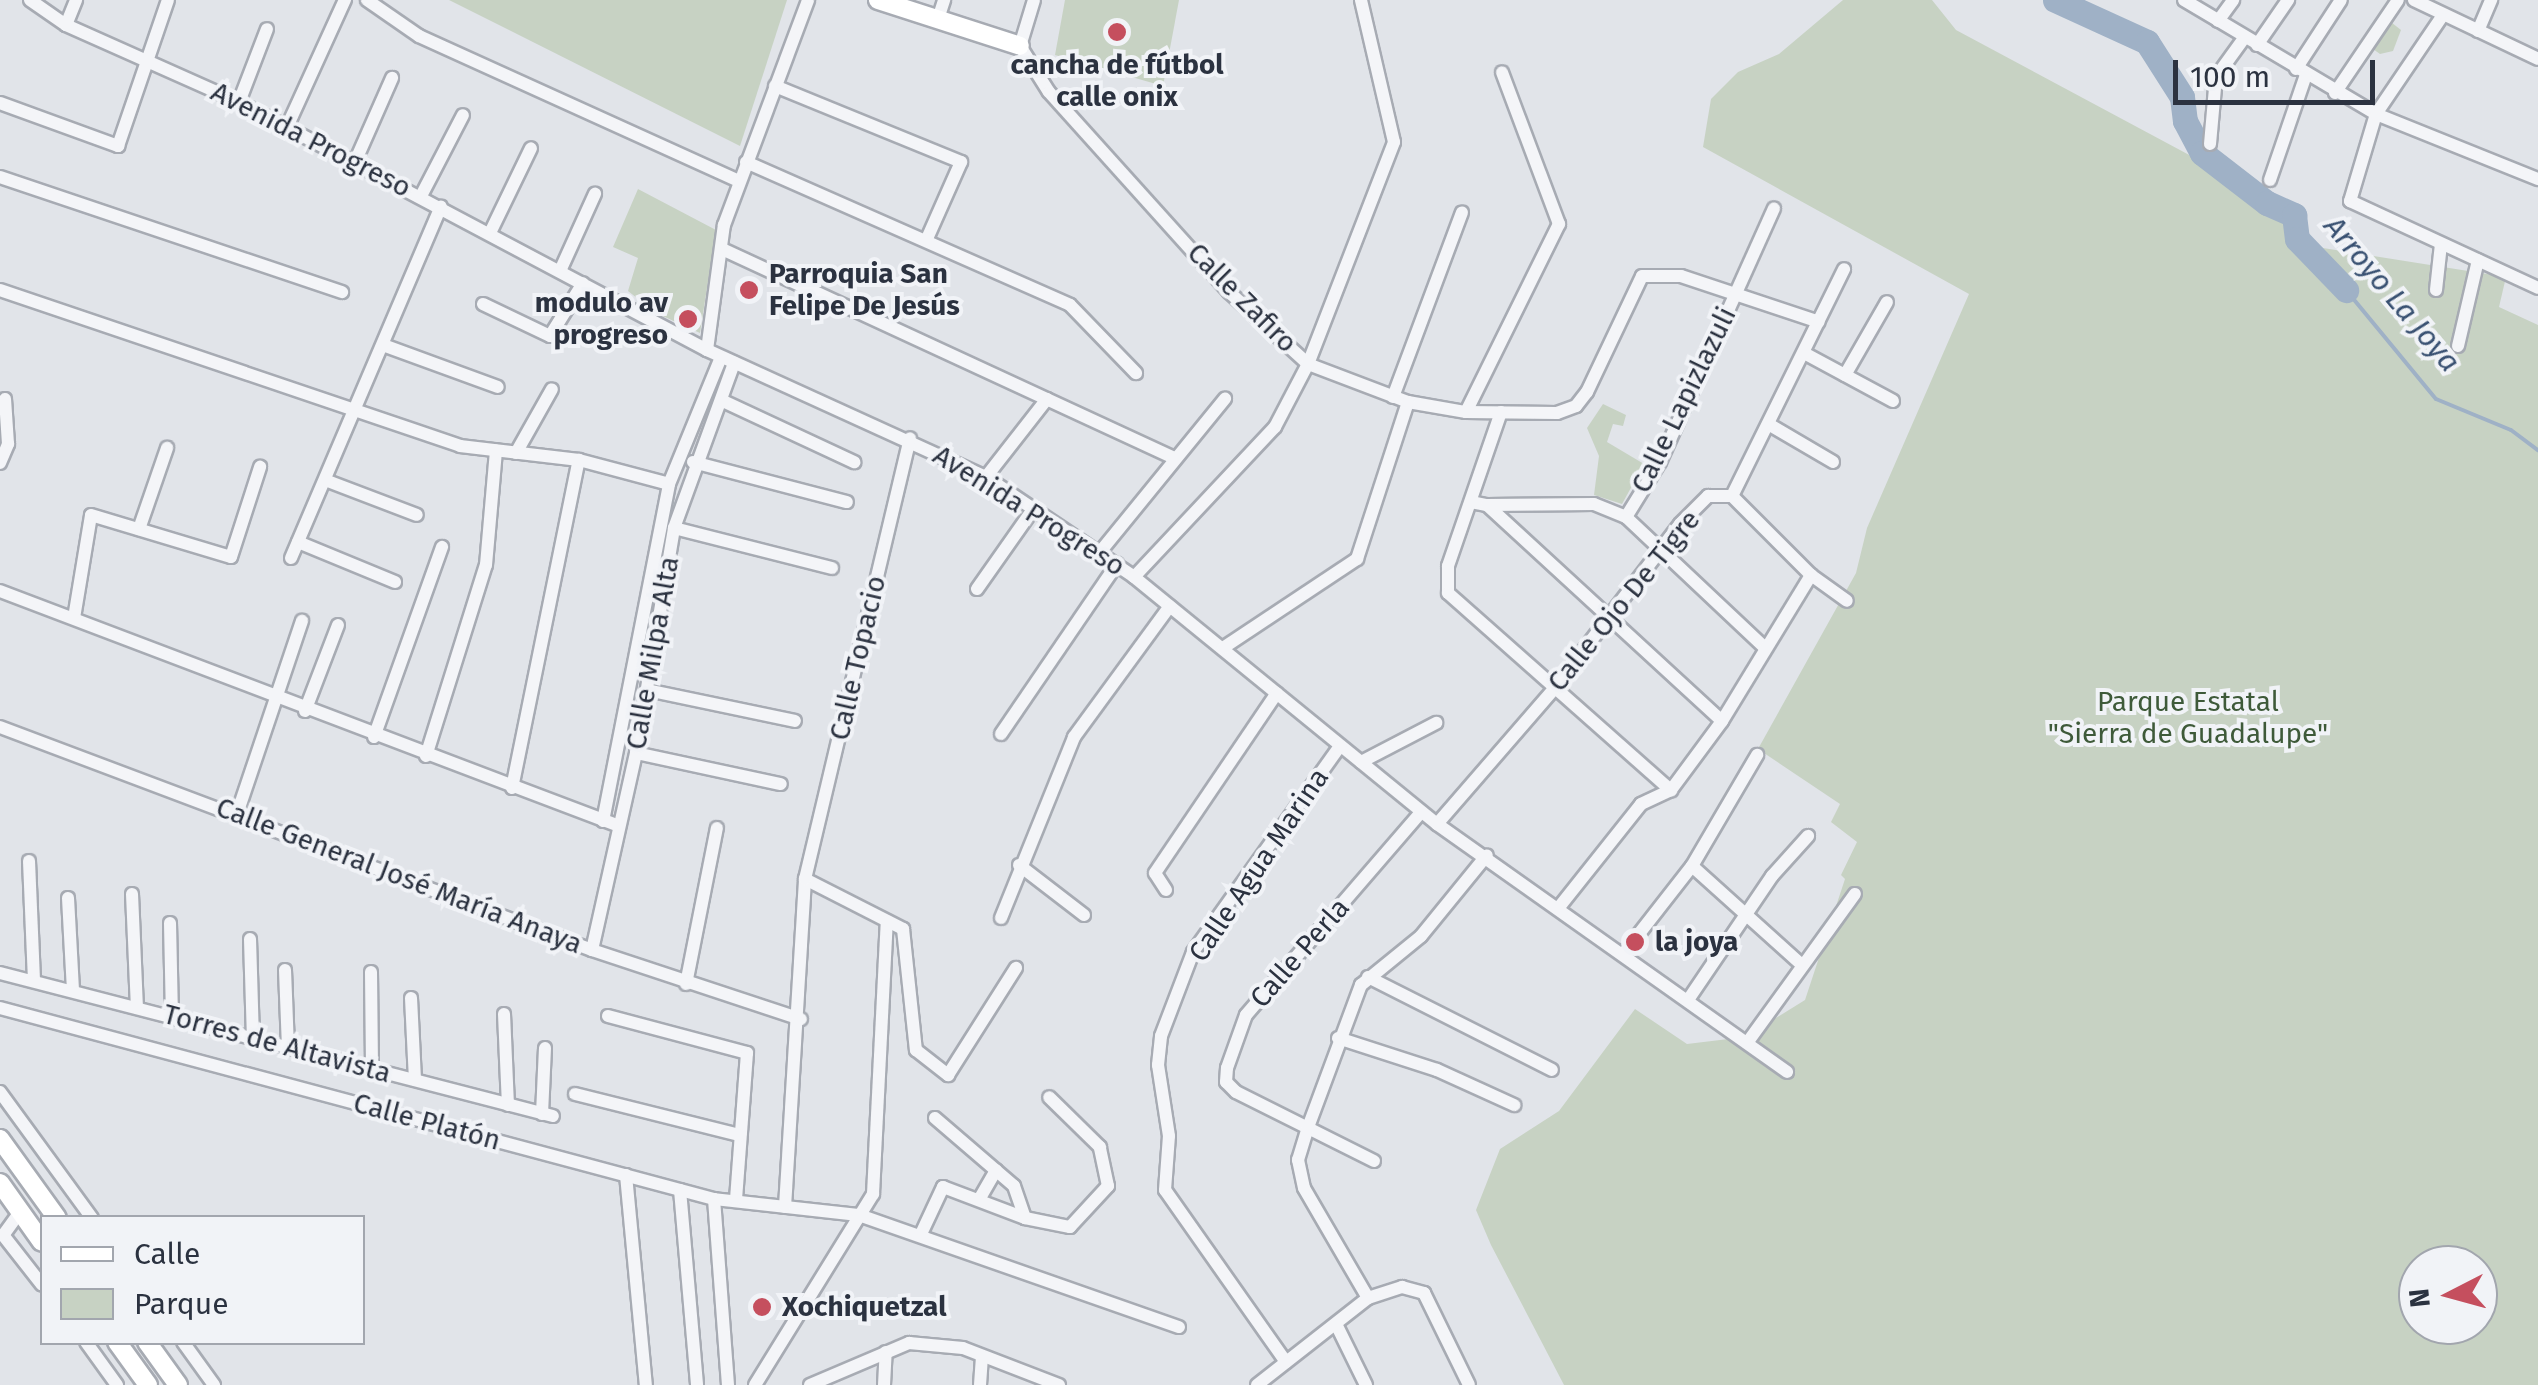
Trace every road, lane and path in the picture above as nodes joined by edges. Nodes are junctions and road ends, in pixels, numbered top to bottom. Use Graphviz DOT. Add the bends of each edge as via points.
graph roads {
  1 [pos="30,0"];
  2 [pos="76,0"];
  3 [pos="168,0"];
  4 [pos="344,0"];
  5 [pos="366,0"];
  6 [pos="808,0"];
  7 [pos="878,0"];
  8 [pos="1034,0"];
  9 [pos="1362,0"];
  10 [pos="2184,0"];
  11 [pos="2233,0"];
  12 [pos="2288,0"];
  13 [pos="2341,0"];
  14 [pos="2398,0"];
  15 [pos="2414,0"];
  16 [pos="2491,0"];
  17 [pos="941,9"];
  18 [pos="2443,15"];
  19 [pos="2218,22"];
  20 [pos="66,24"];
  21 [pos="267,29"];
  22 [pos="2478,31"];
  23 [pos="2251,41"];
  24 [pos="1020,46"];
  25 [pos="144,56"];
  26 [pos="2538,59"];
  27 [pos="1502,72"];
  28 [pos="2301,72"];
  29 [pos="392,78"];
  30 [pos="775,86"];
  31 [pos="2335,93"];
  32 [pos="240,102"];
  33 [pos="0,103"];
  34 [pos="2376,114"];
  35 [pos="463,115"];
  36 [pos="287,127"];
  37 [pos="2210,144"];
  38 [pos="531,148"];
  39 [pos="355,162"];
  40 [pos="746,162"];
  41 [pos="0,176"];
  42 [pos="2538,179"];
  43 [pos="2270,180"];
  44 [pos="738,181"];
  45 [pos="595,194"];
  46 [pos="420,196"];
  47 [pos="441,207"];
  48 [pos="1774,208"];
  49 [pos="1462,212"];
  50 [pos="490,233"];
  51 [pos="926,241"];
  52 [pos="2441,244"];
  53 [pos="722,249"];
  54 [pos="2478,260"];
  55 [pos="1844,269"];
  56 [pos="560,271"];
  57 [pos="583,283"];
  58 [pos="2538,288"];
  59 [pos="0,290"];
  60 [pos="2436,290"];
  61 [pos="1736,291"];
  62 [pos="342,292"];
  63 [pos="1887,302"];
  64 [pos="482,304"];
  65 [pos="1819,322"];
  66 [pos="384,345"];
  67 [pos="2458,346"];
  68 [pos="707,350"];
  69 [pos="1804,354"];
  70 [pos="727,360"];
  71 [pos="1308,364"];
  72 [pos="1136,373"];
  73 [pos="1845,375"];
  74 [pos="498,387"];
  75 [pos="552,389"];
  76 [pos="1393,397"];
  77 [pos="5,398"];
  78 [pos="1048,399"];
  79 [pos="1224,399"];
  80 [pos="1893,400"];
  81 [pos="723,401"];
  82 [pos="1408,402"];
  83 [pos="356,410"];
  84 [pos="1466,412"];
  85 [pos="1500,412"];
  86 [pos="1770,425"];
  87 [pos="910,438"];
  88 [pos="166,448"];
  89 [pos="496,450"];
  90 [pos="516,453"];
  91 [pos="1173,457"];
  92 [pos="578,460"];
  93 [pos="0,462"];
  94 [pos="694,462"];
  95 [pos="854,462"];
  96 [pos="1834,462"];
  97 [pos="260,467"];
  98 [pos="986,477"];
  99 [pos="325,480"];
  100 [pos="669,484"];
  101 [pos="1732,496"];
  102 [pos="847,502"];
  103 [pos="1471,502"];
  104 [pos="1487,505"];
  105 [pos="1034,508"];
  106 [pos="417,515"];
  107 [pos="1626,517"];
  108 [pos="674,528"];
  109 [pos="139,530"];
  110 [pos="298,542"];
  111 [pos="442,548"];
  112 [pos="1100,552"];
  113 [pos="1664,552"];
  114 [pos="291,558"];
  115 [pos="1117,564"];
  116 [pos="832,568"];
  117 [pos="1811,575"];
  118 [pos="1134,577"];
  119 [pos="395,582"];
  120 [pos="977,588"];
  121 [pos="0,591"];
  122 [pos="1847,600"];
  123 [pos="1170,606"];
  124 [pos="74,618"];
  125 [pos="1608,620"];
  126 [pos="302,621"];
  127 [pos="338,625"];
  128 [pos="1222,648"];
  129 [pos="1765,648"];
  130 [pos="1554,689"];
  131 [pos="647,690"];
  132 [pos="1277,694"];
  133 [pos="274,699"];
  134 [pos="305,711"];
  135 [pos="795,720"];
  136 [pos="1722,721"];
  137 [pos="1436,722"];
  138 [pos="0,727"];
  139 [pos="1001,734"];
  140 [pos="374,737"];
  141 [pos="1340,746"];
  142 [pos="636,753"];
  143 [pos="1757,755"];
  144 [pos="426,756"];
  145 [pos="1361,762"];
  146 [pos="780,784"];
  147 [pos="512,788"];
  148 [pos="1671,790"];
  149 [pos="1422,812"];
  150 [pos="237,814"];
  151 [pos="604,821"];
  152 [pos="1436,824"];
  153 [pos="619,826"];
  154 [pos="718,828"];
  155 [pos="1808,836"];
  156 [pos="1487,856"];
  157 [pos="30,862"];
  158 [pos="1019,866"];
  159 [pos="1692,866"];
  160 [pos="805,879"];
  161 [pos="1166,890"];
  162 [pos="132,894"];
  163 [pos="1855,894"];
  164 [pos="68,898"];
  165 [pos="1560,906"];
  166 [pos="1084,915"];
  167 [pos="1746,915"];
  168 [pos="1001,918"];
  169 [pos="886,921"];
  170 [pos="170,923"];
  171 [pos="250,940"];
  172 [pos="592,950"];
  173 [pos="1624,954"];
  174 [pos="1801,964"];
  175 [pos="1016,968"];
  176 [pos="285,970"];
  177 [pos="0,972"];
  178 [pos="371,972"];
  179 [pos="1368,977"];
  180 [pos="34,982"];
  181 [pos="686,984"];
  182 [pos="73,991"];
  183 [pos="411,998"];
  184 [pos="1688,1000"];
  185 [pos="0,1008"];
  186 [pos="137,1008"];
  187 [pos="504,1014"];
  188 [pos="608,1016"];
  189 [pos="172,1017"];
  190 [pos="801,1019"];
  191 [pos="253,1038"];
  192 [pos="1338,1038"];
  193 [pos="1746,1043"];
  194 [pos="288,1047"];
  195 [pos="545,1048"];
  196 [pos="372,1069"];
  197 [pos="1552,1070"];
  198 [pos="1787,1072"];
  199 [pos="415,1080"];
  200 [pos="0,1092"];
  201 [pos="575,1094"];
  202 [pos="1049,1097"];
  203 [pos="508,1105"];
  204 [pos="1514,1105"];
  205 [pos="935,1118"];
  206 [pos="1306,1130"];
  207 [pos="740,1135"];
  208 [pos="0,1139"];
  209 [pos="1374,1160"];
  210 [pos="996,1170"];
  211 [pos="626,1174"];
  212 [pos="2,1187"];
  213 [pos="680,1190"];
  214 [pos="714,1198"];
  215 [pos="980,1198"];
  216 [pos="736,1199"];
  217 [pos="785,1207"];
  218 [pos="20,1212"];
  219 [pos="55,1215"];
  220 [pos="90,1215"];
  221 [pos="858,1215"];
  222 [pos="1024,1218"];
  223 [pos="921,1234"];
  224 [pos="40,1239"];
  225 [pos="40,1283"];
  226 [pos="1368,1298"];
  227 [pos="1336,1324"];
  228 [pos="1179,1328"];
  229 [pos="88,1345"];
  230 [pos="119,1345"];
  231 [pos="149,1345"];
  232 [pos="185,1345"];
  233 [pos="886,1352"];
  234 [pos="982,1356"];
  235 [pos="1286,1362"];
  236 [pos="1259,1384"];
  237 [pos="117,1385"];
  238 [pos="148,1385"];
  239 [pos="178,1385"];
  240 [pos="214,1385"];
  241 [pos="646,1385"];
  242 [pos="697,1385"];
  243 [pos="728,1385"];
  244 [pos="756,1385"];
  245 [pos="810,1385"];
  246 [pos="884,1385"];
  247 [pos="980,1385"];
  248 [pos="1059,1385"];
  249 [pos="1366,1385"];
  250 [pos="1469,1385"];
  1 -- 20 [label="street, Avenida Progreso"];
  2 -- 20 [label="street"];
  3 -- 25 [label="street"];
  4 -- 36 [label="street"];
  5 -- 44 [label="street" via="419,36"];
  6 -- 30 [label="street"];
  7 -- 17 [label="street"];
  8 -- 24 [label="street"];
  9 -- 71 [label="street" via="1394,142"];
  10 -- 19 [label="street"];
  11 -- 19 [label="street"];
  12 -- 23 [label="street"];
  13 -- 28 [label="street"];
  14 -- 31 [label="street"];
  15 -- 18 [label="street"];
  16 -- 22 [label="street"];
  17 -- 24 [label="street"];
  18 -- 22 [label="street"];
  18 -- 34 [label="street"];
  19 -- 23 [label="street"];
  20 -- 25 [label="street, Avenida Progreso"];
  21 -- 32 [label="street"];
  22 -- 26 [label="street"];
  23 -- 28 [label="street"];
  23 -- 37 [label="street" via="2216,77"];
  24 -- 71 [label="street, Calle Zafiro" via="1049,92 1229,292"];
  25 -- 32 [label="street, Avenida Progreso"];
  25 -- 33 [label="street" via="118,146"];
  27 -- 84 [label="street" via="1559,224"];
  28 -- 31 [label="street"];
  28 -- 43 [label="street"];
  29 -- 39 [label="street"];
  30 -- 40 [label="street"];
  30 -- 51 [label="street" via="961,162"];
  31 -- 34 [label="street"];
  32 -- 36 [label="street, Avenida Progreso"];
  34 -- 42 [label="street"];
  34 -- 52 [label="street" via="2350,201"];
  35 -- 46 [label="street"];
  36 -- 39 [label="street, Avenida Progreso"];
  38 -- 50 [label="street"];
  39 -- 46 [label="street, Avenida Progreso"];
  40 -- 44 [label="street"];
  40 -- 51 [label="street"];
  41 -- 62 [label="street"];
  44 -- 53 [label="street"];
  45 -- 56 [label="street"];
  46 -- 47 [label="street, Avenida Progreso"];
  47 -- 50 [label="street, Avenida Progreso"];
  47 -- 66 [label="street"];
  48 -- 61 [label="street, Calle Lapizlazuli"];
  49 -- 76 [label="street"];
  50 -- 56 [label="street, Avenida Progreso"];
  51 -- 72 [label="street" via="1070,305"];
  52 -- 54 [label="street"];
  52 -- 60 [label="street"];
  53 -- 68 [label="street"];
  53 -- 78 [label="street"];
  54 -- 58 [label="street"];
  54 -- 67 [label="street"];
  55 -- 65 [label="street, Calle Ojo De Tigre"];
  56 -- 57 [label="street, Avenida Progreso"];
  57 -- 64 [label="street" via="550,336"];
  57 -- 68 [label="street, Avenida Progreso"];
  59 -- 83 [label="street"];
  61 -- 65 [label="street"];
  61 -- 85 [label="street, Calle Zafiro" via="1681,276 1642,276 1576,406"];
  61 -- 107 [label="street, Calle Lapizlazuli" via="1660,462"];
  63 -- 73 [label="street"];
  65 -- 69 [label="street, Calle Ojo De Tigre"];
  66 -- 74 [label="street"];
  66 -- 83 [label="street"];
  68 -- 70 [label="street, Avenida Progreso"];
  69 -- 73 [label="street"];
  69 -- 86 [label="street, Calle Ojo De Tigre"];
  70 -- 81 [label="street, Calle Milpa Alta"];
  70 -- 87 [label="street, Avenida Progreso"];
  70 -- 100 [label="street, Calle Milpa Alta"];
  71 -- 76 [label="street, Calle Zafiro"];
  71 -- 118 [label="street" via="1275,428"];
  73 -- 80 [label="street"];
  75 -- 90 [label="street"];
  76 -- 82 [label="street, Calle Zafiro"];
  77 -- 93 [label="street" via="8,444"];
  78 -- 91 [label="street"];
  78 -- 98 [label="street"];
  79 -- 91 [label="street"];
  81 -- 94 [label="street, Calle Milpa Alta"];
  81 -- 95 [label="street"];
  82 -- 84 [label="street, Calle Zafiro"];
  82 -- 128 [label="street" via="1357,559"];
  83 -- 89 [label="street" via="460,446"];
  83 -- 99 [label="street"];
  84 -- 85 [label="street, Calle Zafiro"];
  85 -- 103 [label="street"];
  86 -- 96 [label="street"];
  86 -- 101 [label="street, Calle Ojo De Tigre"];
  87 -- 98 [label="street, Avenida Progreso"];
  87 -- 160 [label="street, Calle Topacio"];
  88 -- 109 [label="street"];
  89 -- 90 [label="street"];
  89 -- 144 [label="street" via="486,564"];
  90 -- 92 [label="street"];
  91 -- 112 [label="street"];
  92 -- 100 [label="street"];
  92 -- 147 [label="street"];
  94 -- 102 [label="street"];
  94 -- 108 [label="street, Calle Milpa Alta"];
  97 -- 109 [label="street" via="231,557"];
  98 -- 105 [label="street, Avenida Progreso"];
  99 -- 106 [label="street"];
  99 -- 110 [label="street"];
  100 -- 151 [label="street, Calle Milpa Alta"];
  101 -- 113 [label="street, Calle Ojo De Tigre" via="1708,496"];
  101 -- 117 [label="street"];
  103 -- 104 [label="street, Calle Lapizlazuli"];
  103 -- 130 [label="street" via="1448,566 1448,592"];
  104 -- 107 [label="street, Calle Lapizlazuli" via="1594,504"];
  104 -- 125 [label="street"];
  105 -- 112 [label="street, Avenida Progreso"];
  105 -- 120 [label="street"];
  107 -- 113 [label="street"];
  108 -- 116 [label="street"];
  108 -- 131 [label="street, Calle Milpa Alta"];
  109 -- 124 [label="street" via="99,516 87,520"];
  110 -- 114 [label="street"];
  110 -- 119 [label="street"];
  111 -- 140 [label="street"];
  112 -- 115 [label="street, Avenida Progreso"];
  113 -- 125 [label="street, Calle Ojo De Tigre"];
  113 -- 129 [label="street"];
  115 -- 118 [label="street, Avenida Progreso"];
  115 -- 139 [label="street"];
  117 -- 122 [label="street"];
  117 -- 129 [label="street"];
  118 -- 123 [label="street, Avenida Progreso"];
  121 -- 124 [label="street"];
  123 -- 128 [label="street, Avenida Progreso"];
  123 -- 158 [label="street" via="1074,736"];
  124 -- 133 [label="street"];
  125 -- 130 [label="street, Calle Ojo De Tigre"];
  125 -- 136 [label="street"];
  126 -- 133 [label="street"];
  127 -- 134 [label="street"];
  128 -- 132 [label="street, Avenida Progreso"];
  129 -- 136 [label="street"];
  130 -- 148 [label="street"];
  130 -- 152 [label="street, Calle Ojo De Tigre"];
  131 -- 135 [label="street"];
  131 -- 142 [label="street, Calle Milpa Alta"];
  132 -- 141 [label="street, Avenida Progreso"];
  132 -- 161 [label="street" via="1156,873"];
  133 -- 134 [label="street"];
  133 -- 150 [label="street"];
  134 -- 140 [label="street"];
  136 -- 148 [label="street"];
  137 -- 145 [label="street"];
  138 -- 150 [label="street, Calle General José María Anaya"];
  140 -- 144 [label="street"];
  141 -- 145 [label="street, Avenida Progreso"];
  141 -- 235 [label="street, Calle Agua Marina" via="1194,952 1161,1036 1165,1190"];
  142 -- 146 [label="street"];
  142 -- 153 [label="street, Calle Milpa Alta"];
  143 -- 159 [label="street"];
  144 -- 147 [label="street"];
  145 -- 149 [label="street, Avenida Progreso"];
  147 -- 151 [label="street"];
  148 -- 165 [label="street" via="1641,804"];
  149 -- 152 [label="street, Avenida Progreso"];
  149 -- 206 [label="street, Calle Perla" via="1246,1015 1226,1068 1226,1082 1236,1092"];
  150 -- 172 [label="street, Calle General José María Anaya"];
  151 -- 153 [label="street"];
  152 -- 156 [label="street, Avenida Progreso"];
  153 -- 172 [label="street, Calle Milpa Alta"];
  154 -- 181 [label="street"];
  155 -- 167 [label="street"];
  156 -- 165 [label="street, Avenida Progreso"];
  156 -- 179 [label="street" via="1421,936"];
  157 -- 180 [label="street"];
  158 -- 166 [label="street"];
  158 -- 168 [label="street"];
  159 -- 167 [label="street"];
  159 -- 173 [label="street"];
  160 -- 169 [label="street"];
  160 -- 190 [label="street, Calle Topacio"];
  162 -- 186 [label="street"];
  163 -- 174 [label="street"];
  164 -- 182 [label="street"];
  165 -- 173 [label="street, Avenida Progreso"];
  167 -- 174 [label="street"];
  167 -- 184 [label="street"];
  169 -- 175 [label="street" via="908,939 916,1050 948,1075"];
  169 -- 221 [label="street" via="873,1194"];
  170 -- 189 [label="street"];
  171 -- 191 [label="street"];
  172 -- 181 [label="street, Calle General José María Anaya"];
  173 -- 184 [label="street, Avenida Progreso"];
  174 -- 193 [label="street"];
  176 -- 194 [label="street"];
  177 -- 180 [label="street, Torres de Altavista"];
  178 -- 196 [label="street"];
  179 -- 192 [label="street"];
  179 -- 197 [label="street"];
  180 -- 182 [label="street, Torres de Altavista"];
  181 -- 190 [label="street, Calle General José María Anaya"];
  182 -- 186 [label="street, Torres de Altavista"];
  183 -- 199 [label="street"];
  184 -- 193 [label="street, Avenida Progreso"];
  185 -- 211 [label="street, Calle Platón"];
  186 -- 189 [label="street, Torres de Altavista"];
  187 -- 203 [label="street"];
  188 -- 207 [label="street" via="747,1053"];
  189 -- 191 [label="street, Torres de Altavista"];
  190 -- 217 [label="street, Calle Topacio"];
  191 -- 194 [label="street, Torres de Altavista"];
  192 -- 204 [label="street" via="1437,1070"];
  192 -- 206 [label="street"];
  193 -- 198 [label="street, Avenida Progreso"];
  194 -- 196 [label="street, Torres de Altavista"];
  195 -- 203 [label="street, Torres de Altavista" via="548,1115"];
  196 -- 199 [label="street, Torres de Altavista"];
  199 -- 203 [label="street, Torres de Altavista"];
  200 -- 220 [label="street"];
  201 -- 207 [label="street"];
  202 -- 222 [label="street" via="1100,1147 1108,1186 1070,1227"];
  205 -- 210 [label="street"];
  206 -- 209 [label="street, Calle Perla"];
  206 -- 226 [label="street" via="1298,1160 1304,1188"];
  207 -- 216 [label="street"];
  208 -- 219 [label="street"];
  210 -- 215 [label="street"];
  210 -- 222 [label="street" via="1014,1186"];
  211 -- 213 [label="street, Calle Platón"];
  211 -- 241 [label="street"];
  212 -- 218 [label="street"];
  213 -- 214 [label="street, Calle Platón"];
  213 -- 242 [label="street"];
  214 -- 216 [label="street, Calle Platón"];
  214 -- 243 [label="street"];
  215 -- 222 [label="street"];
  215 -- 223 [label="street" via="943,1186"];
  216 -- 217 [label="street, Calle Platón"];
  217 -- 221 [label="street, Calle Platón"];
  218 -- 224 [label="street"];
  218 -- 225 [label="street" via="4,1234"];
  221 -- 223 [label="street, Calle Platón"];
  221 -- 244 [label="street"];
  223 -- 228 [label="street, Calle Platón"];
  226 -- 227 [label="street"];
  226 -- 250 [label="street" via="1402,1287 1424,1293"];
  227 -- 235 [label="street"];
  227 -- 249 [label="street"];
  229 -- 237 [label="street"];
  230 -- 238 [label="street"];
  231 -- 239 [label="street"];
  232 -- 240 [label="street"];
  233 -- 234 [label="street" via="909,1343"];
  233 -- 245 [label="street"];
  233 -- 246 [label="street"];
  234 -- 247 [label="street"];
  234 -- 248 [label="street"];
  235 -- 236 [label="street"];
}
